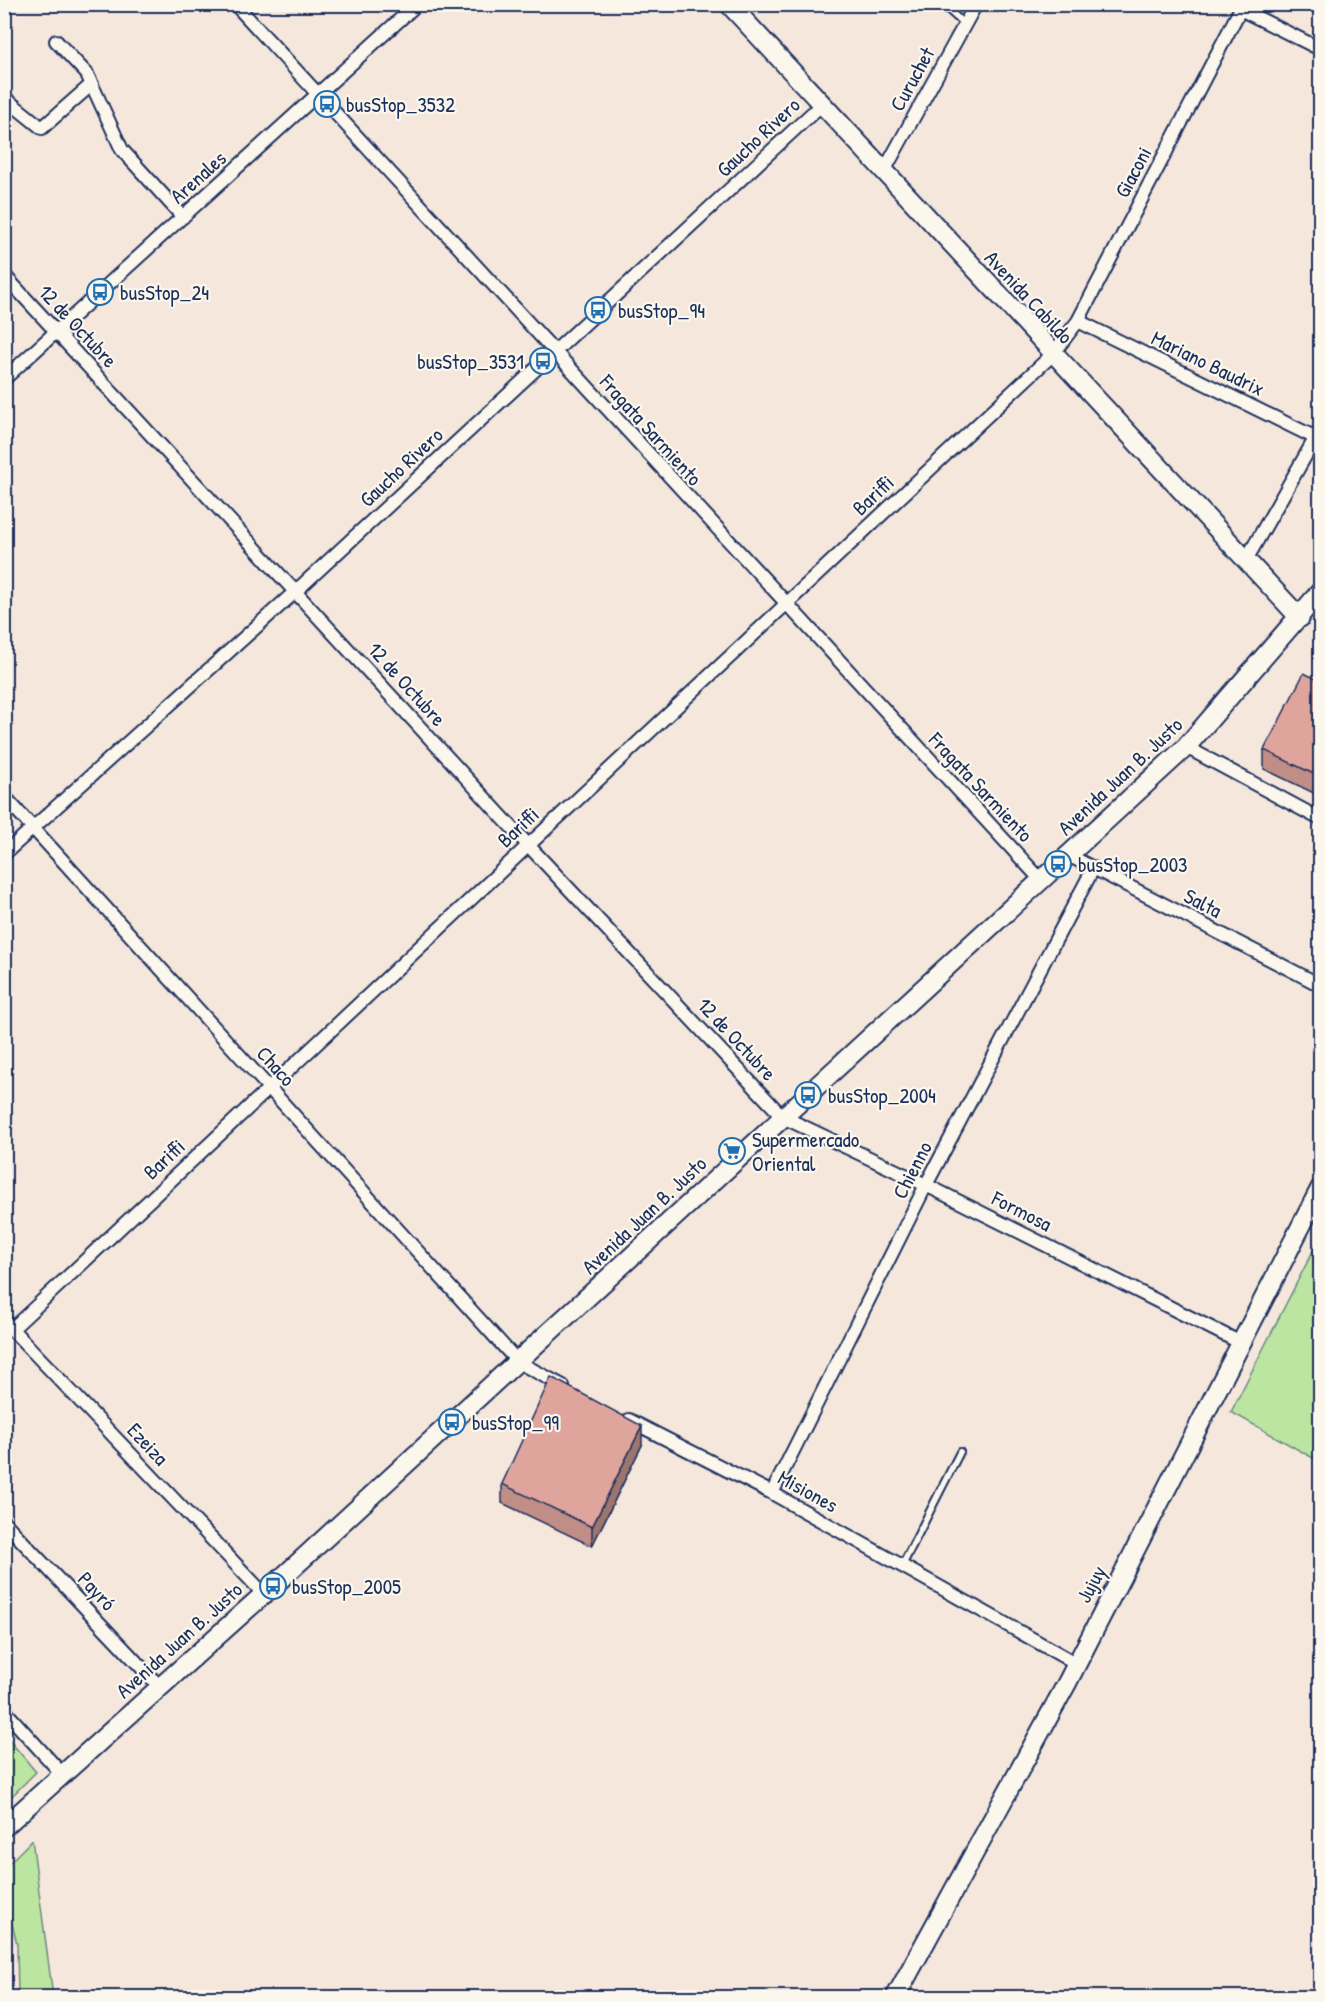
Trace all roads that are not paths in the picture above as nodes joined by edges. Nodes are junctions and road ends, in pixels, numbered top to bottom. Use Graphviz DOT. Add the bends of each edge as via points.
graph roads {
  1 [pos="235,4"];
  2 [pos="417,4"];
  3 [pos="729,4"];
  4 [pos="942,4"];
  5 [pos="976,4"];
  6 [pos="1241,7"];
  7 [pos="965,25"];
  8 [pos="56,41"];
  9 [pos="1320,49"];
  10 [pos="92,84"];
  11 [pos="318,95"];
  12 [pos="6,99"];
  13 [pos="821,105"];
  14 [pos="883,173"];
  15 [pos="183,217"];
  16 [pos="4,274"];
  17 [pos="1078,321"];
  18 [pos="57,331"];
  19 [pos="553,351"];
  20 [pos="1052,354"];
  21 [pos="4,379"];
  22 [pos="1319,436"];
  23 [pos="1246,560"];
  24 [pos="296,591"];
  25 [pos="1320,592"];
  26 [pos="785,605"];
  27 [pos="1300,618"];
  28 [pos="1186,747"];
  29 [pos="4,796"];
  30 [pos="1320,819"];
  31 [pos="33,827"];
  32 [pos="528,845"];
  33 [pos="4,854"];
  34 [pos="1068,855"];
  35 [pos="1094,869"];
  36 [pos="1041,880"];
  37 [pos="1320,985"];
  38 [pos="269,1087"];
  39 [pos="783,1117"];
  40 [pos="926,1185"];
  41 [pos="1320,1189"];
  42 [pos="8,1325"];
  43 [pos="1241,1343"];
  44 [pos="518,1362"];
  45 [pos="570,1389"];
  46 [pos="613,1411"];
  47 [pos="960,1452"];
  48 [pos="772,1493"];
  49 [pos="4,1522"];
  50 [pos="902,1566"];
  51 [pos="264,1594"];
  52 [pos="1075,1663"];
  53 [pos="161,1688"];
  54 [pos="4,1710"];
  55 [pos="63,1775"];
  56 [pos="4,1827"];
  57 [pos="895,1998"];
  1 -- 11 [label="street, Fragata Sarmiento"];
  2 -- 11 [label="street, Arenales"];
  3 -- 13 [label="main road, Avenida Cabildo"];
  4 -- 7 [label="lane"];
  5 -- 7 [label="street, Curuchet"];
  6 -- 9 [label="street"];
  6 -- 17 [label="street, Giaconi"];
  7 -- 14 [label="street, Curuchet"];
  8 -- 10 [label="street"];
  10 -- 12 [label="street" via="42,128"];
  10 -- 15 [label="street" via="122,150"];
  11 -- 15 [label="street, Arenales"];
  11 -- 19 [label="street, Fragata Sarmiento"];
  13 -- 14 [label="main road, Avenida Cabildo"];
  13 -- 19 [label="street, Gaucho Rivero"];
  14 -- 20 [label="main road, Avenida Cabildo"];
  15 -- 18 [label="street, Arenales"];
  16 -- 18 [label="street, 12 de Octubre"];
  17 -- 20 [label="street, Giaconi"];
  17 -- 22 [label="street, Mariano Baudrix"];
  18 -- 21 [label="street, Arenales"];
  18 -- 24 [label="street, 12 de Octubre"];
  19 -- 24 [label="street, Gaucho Rivero"];
  19 -- 26 [label="street, Fragata Sarmiento"];
  20 -- 23 [label="main road, Avenida Cabildo"];
  20 -- 26 [label="street, Bariffi"];
  22 -- 23 [label="street"];
  23 -- 27 [label="main road, Avenida Cabildo"];
  24 -- 31 [label="street, Gaucho Rivero"];
  24 -- 32 [label="street, 12 de Octubre"];
  25 -- 27 [label="main road, Avenida Juan B. Justo"];
  26 -- 32 [label="street, Bariffi"];
  26 -- 36 [label="street, Fragata Sarmiento"];
  27 -- 28 [label="main road, Avenida Juan B. Justo"];
  28 -- 30 [label="street"];
  28 -- 34 [label="main road, Avenida Juan B. Justo"];
  29 -- 31 [label="street, Chaco"];
  31 -- 33 [label="street, Gaucho Rivero"];
  31 -- 38 [label="street, Chaco"];
  32 -- 38 [label="street, Bariffi"];
  32 -- 39 [label="street, 12 de Octubre"];
  34 -- 35 [label="street, Salta"];
  34 -- 36 [label="main road, Avenida Juan B. Justo"];
  35 -- 37 [label="street, Salta"];
  35 -- 40 [label="street, Chienno"];
  36 -- 39 [label="main road, Avenida Juan B. Justo"];
  38 -- 42 [label="street, Bariffi"];
  38 -- 44 [label="street, Chaco"];
  39 -- 40 [label="street, Formosa"];
  39 -- 44 [label="main road, Avenida Juan B. Justo"];
  40 -- 43 [label="street, Formosa"];
  40 -- 48 [label="street, Chienno"];
  41 -- 43 [label="main road, Jujuy"];
  42 -- 51 [label="street, Ezeiza"];
  43 -- 52 [label="main road, Jujuy"];
  44 -- 45 [label="street"];
  44 -- 51 [label="main road, Avenida Juan B. Justo"];
  46 -- 48 [label="street, Misiones"];
  47 -- 50 [label="lane"];
  48 -- 50 [label="street, Misiones"];
  49 -- 53 [label="street, Payró"];
  50 -- 52 [label="street, Misiones"];
  51 -- 53 [label="main road, Avenida Juan B. Justo"];
  52 -- 57 [label="main road, Jujuy"];
  53 -- 55 [label="main road, Avenida Juan B. Justo"];
  54 -- 55 [label="street"];
  55 -- 56 [label="main road, Avenida Juan B. Justo"];
}
